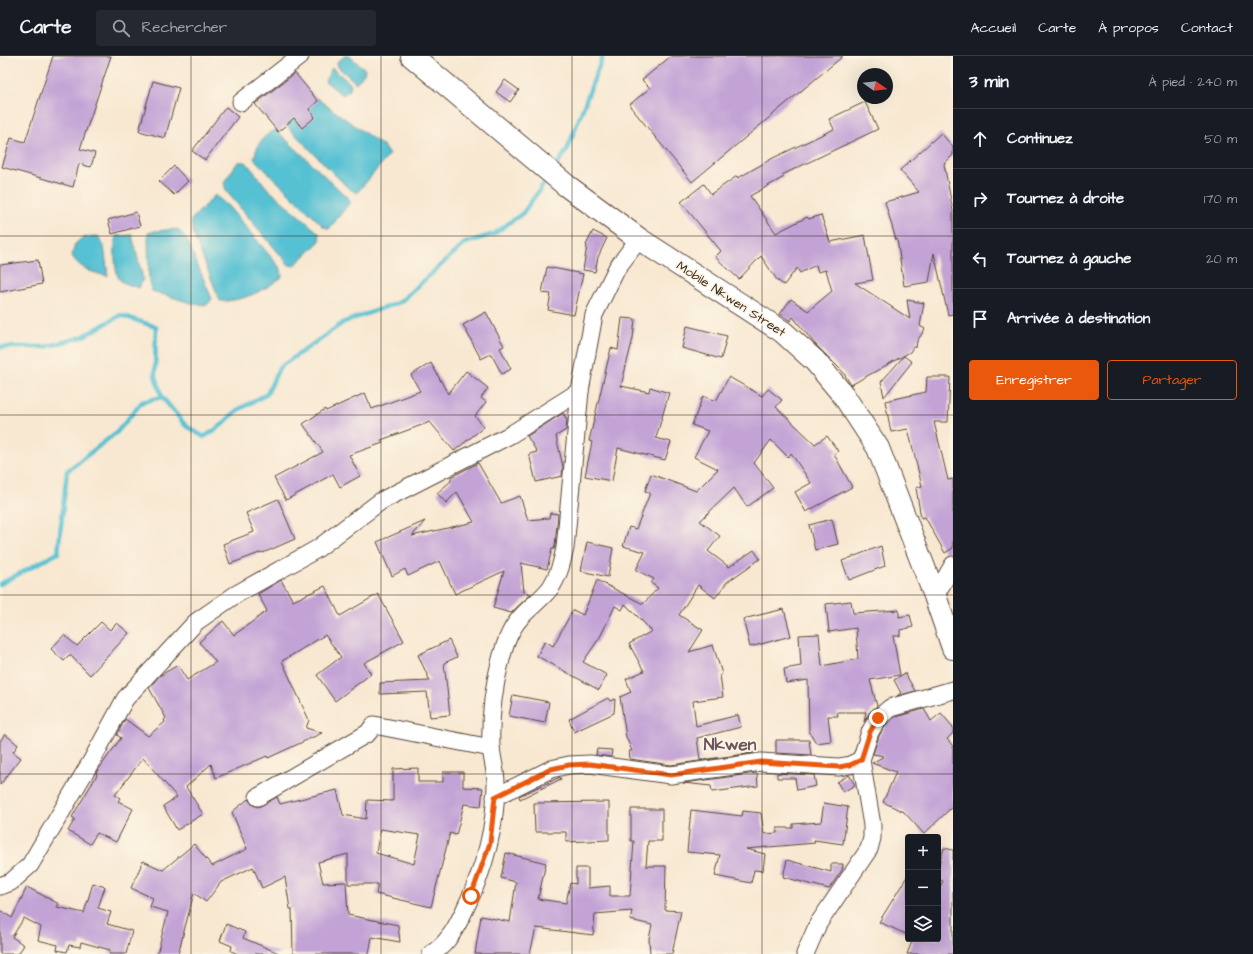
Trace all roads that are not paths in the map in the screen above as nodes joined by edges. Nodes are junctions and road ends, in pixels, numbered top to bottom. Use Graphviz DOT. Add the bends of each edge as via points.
graph roads {
  1 [pos="300,56"];
  2 [pos="412,56"];
  3 [pos="241,102"];
  4 [pos="639,239"];
  5 [pos="580,391"];
  6 [pos="953,565"];
  7 [pos="935,596"];
  8 [pos="953,648"];
  9 [pos="953,690"];
  10 [pos="491,748"];
  11 [pos="861,760"];
  12 [pos="258,797"];
  13 [pos="495,797"];
  14 [pos="0,886"];
  15 [pos="431,954"];
  16 [pos="805,954"];
  1 -- 3 [label="street"];
  2 -- 4 [label="highway, Mobile Nkwen Street" via="534,160"];
  4 -- 5 [label="street" via="617,268 594,315"];
  4 -- 7 [label="highway, Mobile Nkwen Street" via="783,332 815,361 844,396 878,448"];
  5 -- 10 [label="street" via="561,568 550,588 520,618 506,640 493,703"];
  5 -- 14 [label="street" via="510,435 381,501 317,549 235,595 196,622 125,699 30,865 12,882"];
  6 -- 7 [label="street"];
  7 -- 8 [label="highway, Mobile Nkwen Street"];
  9 -- 11 [label="street" via="890,708 874,725"];
  10 -- 12 [label="street" via="374,725 368,733"];
  10 -- 13 [label="street" via="496,782"];
  11 -- 13 [label="street" via="839,767 761,762 671,775 590,764 569,765 551,769"];
  11 -- 16 [label="street" via="872,824 869,849 818,924"];
  13 -- 15 [label="street" via="490,843 471,896 456,929 437,951"];
}
